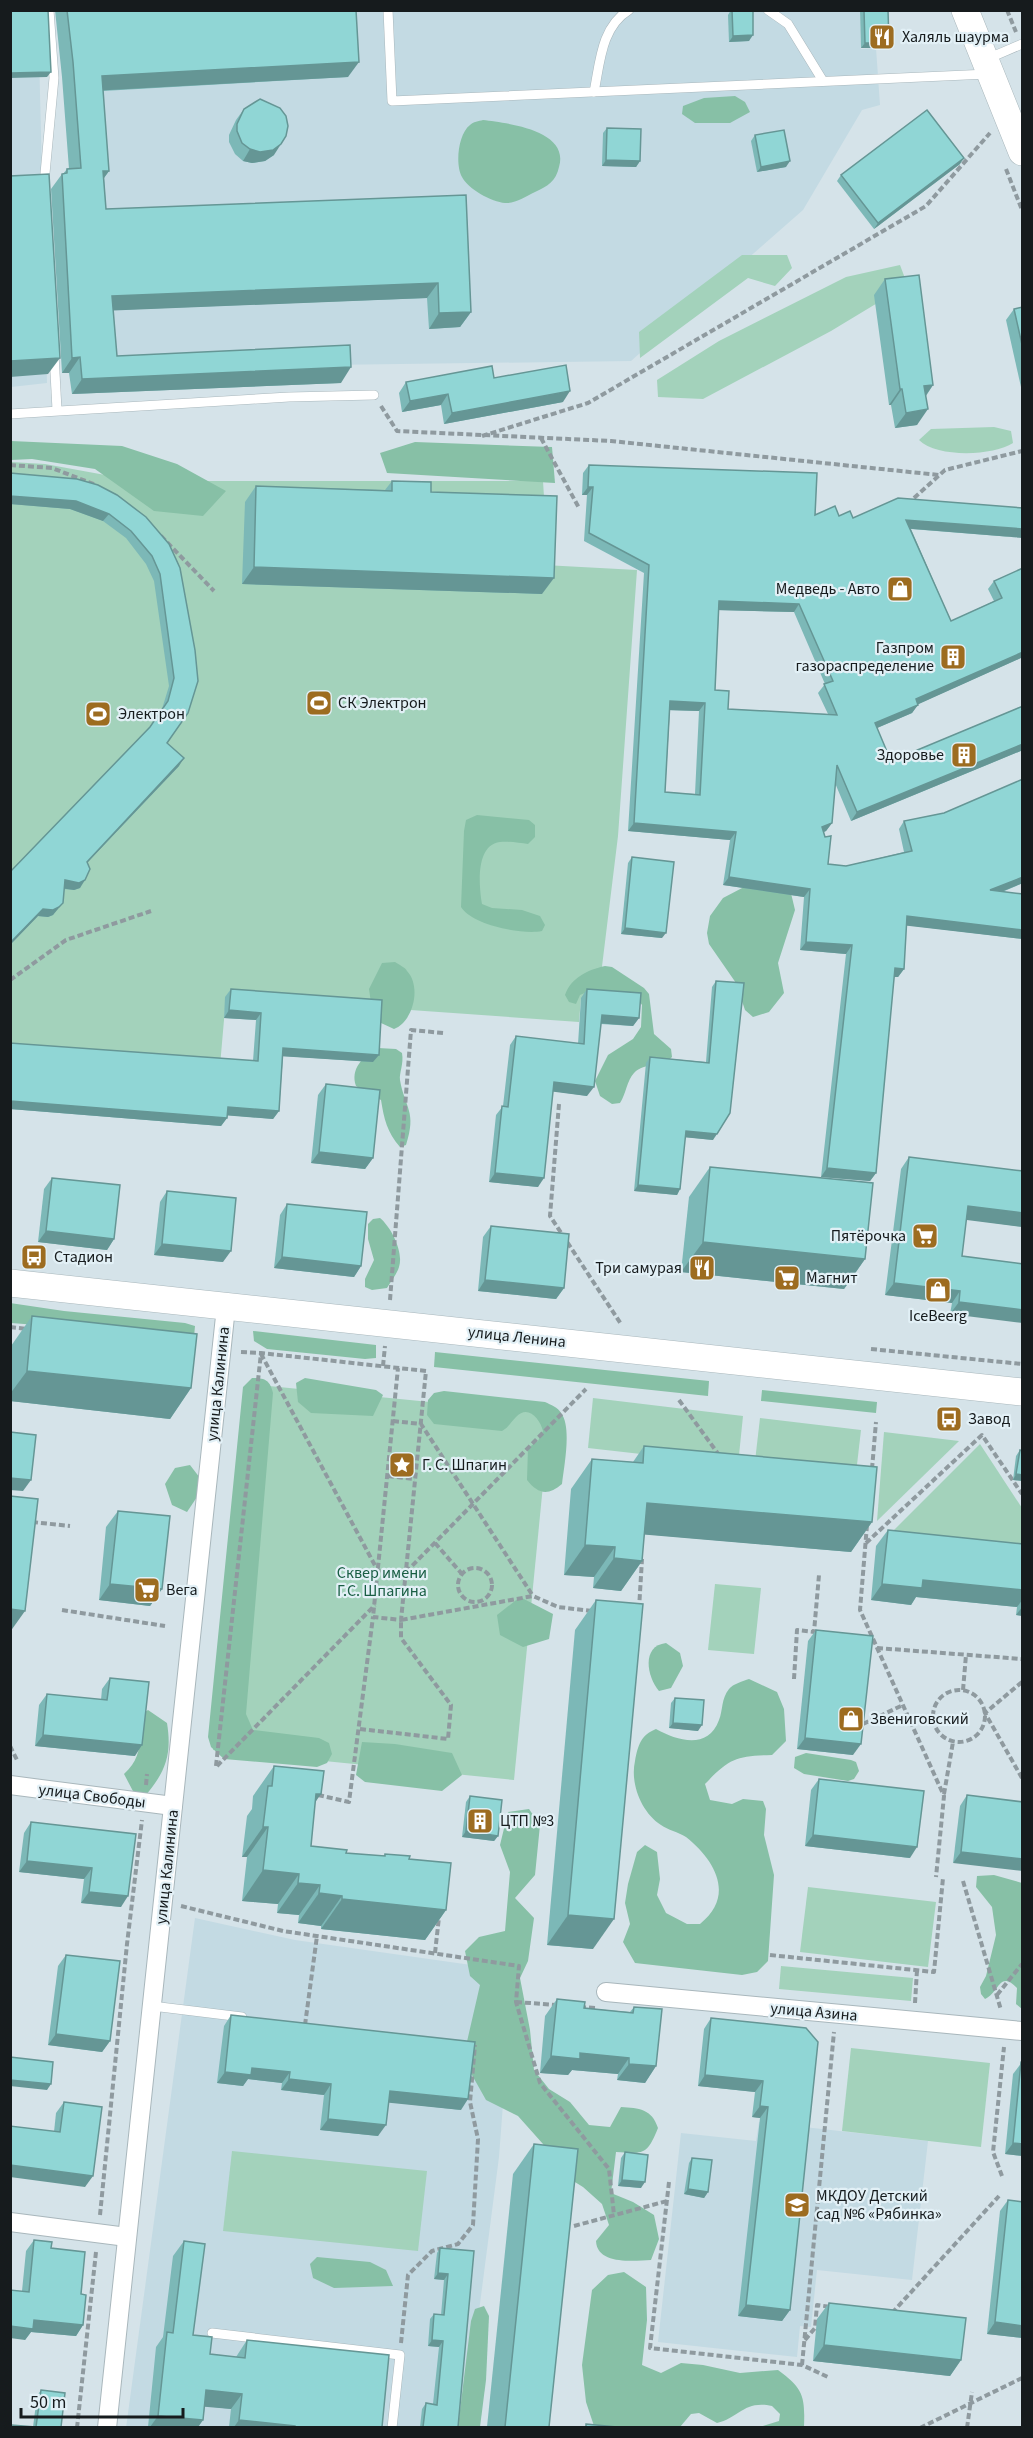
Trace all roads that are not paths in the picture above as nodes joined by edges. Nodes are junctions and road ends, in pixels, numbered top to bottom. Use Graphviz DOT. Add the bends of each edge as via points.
graph roads {
  1 [pos="49,10"];
  2 [pos="388,10"];
  3 [pos="629,10"];
  4 [pos="768,10"];
  5 [pos="965,10"];
  6 [pos="1023,45"];
  7 [pos="988,67"];
  8 [pos="823,81"];
  9 [pos="594,92"];
  10 [pos="1023,152"];
  11 [pos="45,193"];
  12 [pos="53,342"];
  13 [pos="374,395"];
  14 [pos="57,410"];
  15 [pos="10,414"];
  16 [pos="10,1283"];
  17 [pos="226,1307"];
  18 [pos="1023,1392"];
  19 [pos="10,1785"];
  20 [pos="173,1806"];
  21 [pos="606,1992"];
  22 [pos="152,2006"];
  23 [pos="249,2018"];
  24 [pos="1014,2030"];
  25 [pos="10,2222"];
  26 [pos="127,2236"];
  27 [pos="212,2333"];
  28 [pos="107,2427"];
  29 [pos="392,2427"];
  1 -- 11 [label="lane" via="54,78"];
  2 -- 9 [label="lane" via="392,101"];
  3 -- 9 [label="lane" via="619,16 606,35"];
  4 -- 8 [label="lane" via="788,24"];
  5 -- 7 [label="street"];
  6 -- 7 [label="lane"];
  7 -- 8 [label="lane"];
  7 -- 10 [label="street"];
  8 -- 9 [label="lane"];
  12 -- 14 [label="lane"];
  13 -- 14 [label="lane"];
  14 -- 15 [label="lane"];
  16 -- 17 [label="street, улица Ленина"];
  17 -- 18 [label="street, улица Ленина"];
  17 -- 20 [label="street, улица Калинина"];
  19 -- 20 [label="street, улица Свободы"];
  20 -- 22 [label="street, улица Калинина"];
  21 -- 24 [label="street, улица Азина"];
  22 -- 23 [label="lane"];
  22 -- 26 [label="street, улица Калинина"];
  25 -- 26 [label="street"];
  26 -- 28 [label="street, улица Калинина"];
  27 -- 29 [label="lane" via="400,2355"];
}
